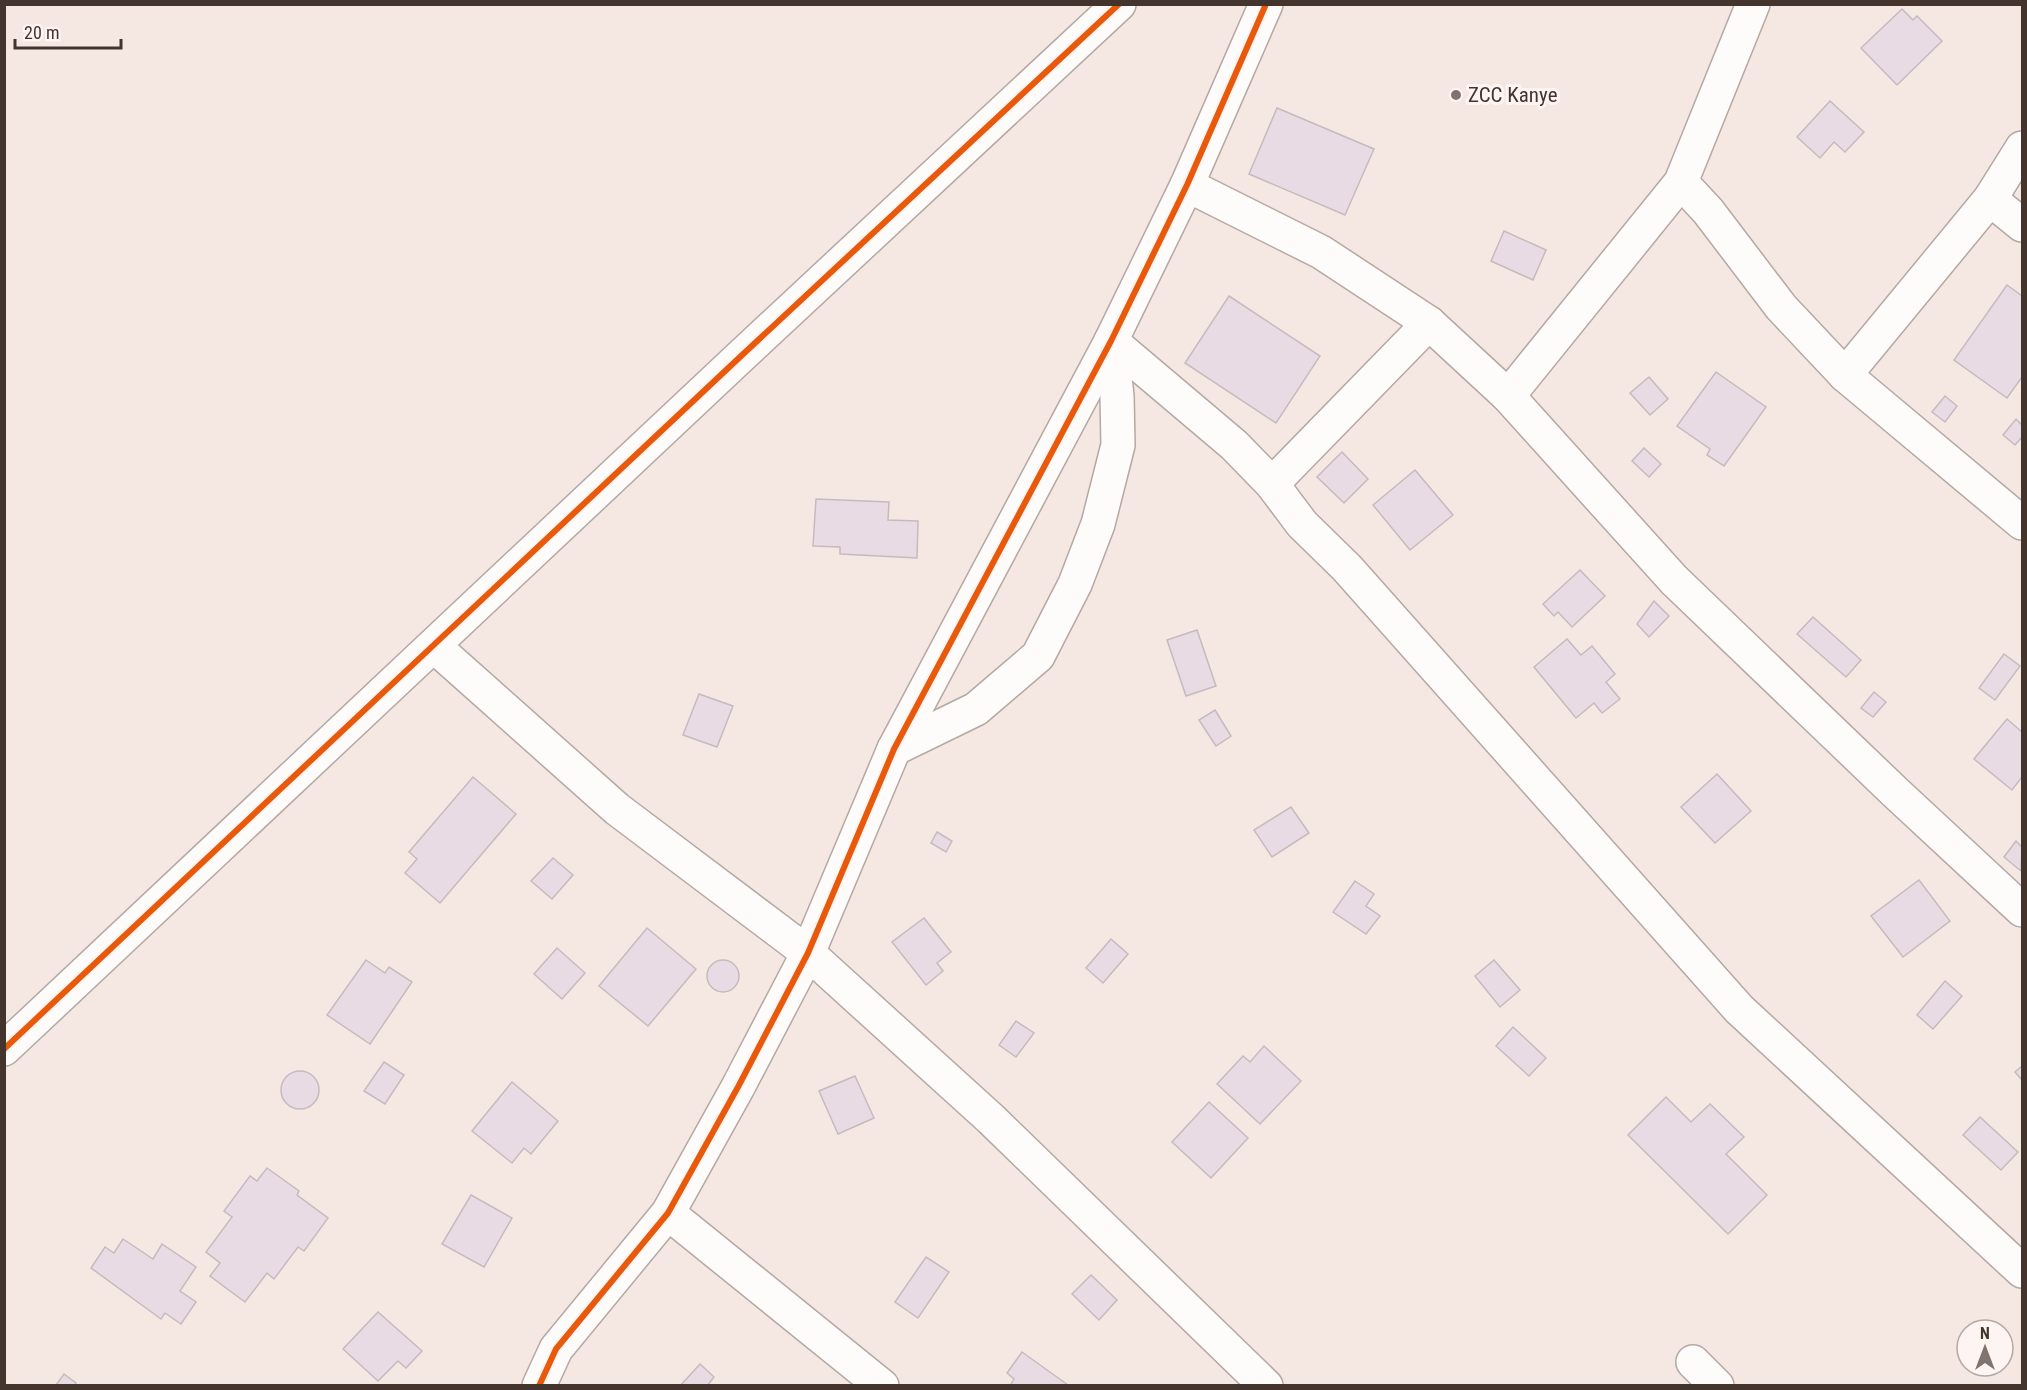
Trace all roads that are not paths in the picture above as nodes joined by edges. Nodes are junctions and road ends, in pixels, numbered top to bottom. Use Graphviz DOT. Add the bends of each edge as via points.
graph roads {
  1 [pos="1119,4"];
  2 [pos="1266,4"];
  3 [pos="1753,4"];
  4 [pos="2022,148"];
  5 [pos="1681,182"];
  6 [pos="1187,185"];
  7 [pos="1990,199"];
  8 [pos="2022,225"];
  9 [pos="1429,323"];
  10 [pos="1111,341"];
  11 [pos="1845,375"];
  12 [pos="1508,396"];
  13 [pos="1272,484"];
  14 [pos="2022,523"];
  15 [pos="434,646"];
  16 [pos="894,749"];
  17 [pos="2022,910"];
  18 [pos="807,953"];
  19 [pos="4,1049"];
  20 [pos="668,1213"];
  21 [pos="2022,1271"];
  22 [pos="1693,1362"];
  23 [pos="539,1386"];
  24 [pos="882,1386"];
  25 [pos="1266,1386"];
  26 [pos="1717,1386"];
  1 -- 15 [label="street"];
  2 -- 6 [label="street"];
  3 -- 5 [label="street"];
  4 -- 7 [label="street"];
  5 -- 11 [label="street" via="1781,307"];
  5 -- 12 [label="street"];
  6 -- 9 [label="street" via="1321,252"];
  6 -- 10 [label="street"];
  7 -- 8 [label="street"];
  7 -- 11 [label="street"];
  9 -- 12 [label="street"];
  9 -- 13 [label="street"];
  10 -- 13 [label="street" via="1234,445"];
  10 -- 16 [label="street"];
  10 -- 16 [label="street" via="1119,445 1098,524 1075,584 1038,656 976,709"];
  11 -- 14 [label="street"];
  12 -- 17 [label="street" via="1674,580"];
  13 -- 21 [label="street" via="1302,524 1347,568 1739,1009"];
  15 -- 18 [label="street" via="617,810"];
  15 -- 19 [label="street"];
  16 -- 18 [label="street"];
  18 -- 20 [label="street"];
  18 -- 25 [label="street" via="991,1119"];
  20 -- 23 [label="street" via="556,1349"];
  20 -- 24 [label="street"];
  22 -- 26 [label="street"];
}
